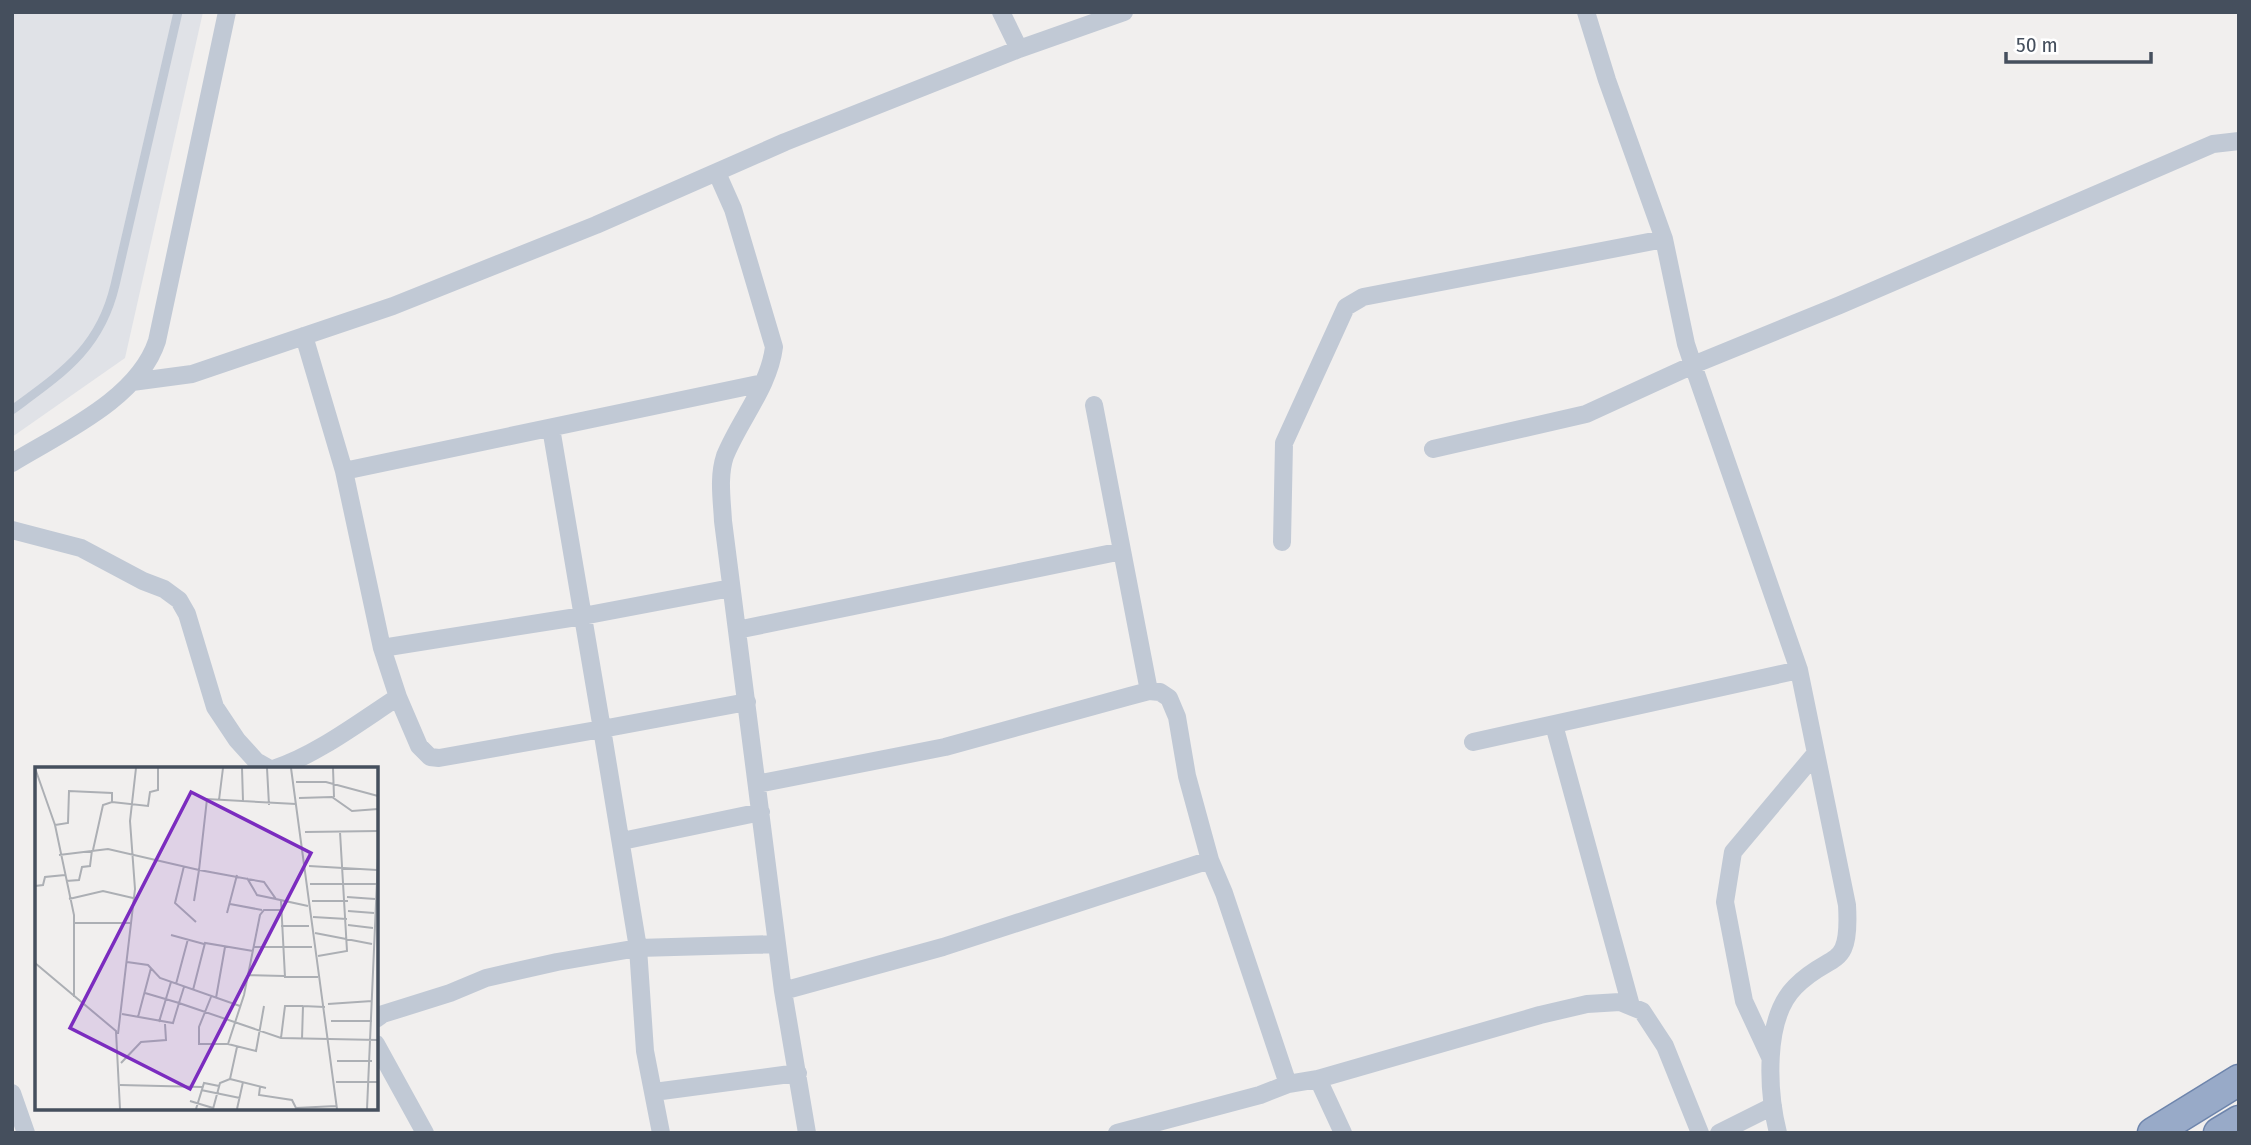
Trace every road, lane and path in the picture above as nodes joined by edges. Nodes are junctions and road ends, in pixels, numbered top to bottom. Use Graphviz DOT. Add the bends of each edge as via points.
graph roads {
  1 [pos="178,12"];
  2 [pos="227,12"];
  3 [pos="1001,12"];
  4 [pos="1124,12"];
  5 [pos="1586,12"];
  6 [pos="1019,49"];
  7 [pos="2239,141"];
  8 [pos="717,173"];
  9 [pos="1664,239"];
  10 [pos="304,336"];
  11 [pos="1693,366"];
  12 [pos="132,382"];
  13 [pos="763,383"];
  14 [pos="1094,405"];
  15 [pos="12,410"];
  16 [pos="551,428"];
  17 [pos="1433,449"];
  18 [pos="12,463"];
  19 [pos="344,471"];
  20 [pos="12,530"];
  21 [pos="1282,542"];
  22 [pos="1122,551"];
  23 [pos="732,587"];
  24 [pos="583,616"];
  25 [pos="737,630"];
  26 [pos="382,649"];
  27 [pos="1799,670"];
  28 [pos="1149,691"];
  29 [pos="398,697"];
  30 [pos="747,702"];
  31 [pos="1554,725"];
  32 [pos="602,729"];
  33 [pos="1474,743"];
  34 [pos="1816,753"];
  35 [pos="268,767"];
  36 [pos="280,767"];
  37 [pos="757,784"];
  38 [pos="761,812"];
  39 [pos="622,841"];
  40 [pos="1210,860"];
  41 [pos="777,944"];
  42 [pos="638,948"];
  43 [pos="783,991"];
  44 [pos="1631,1006"];
  45 [pos="378,1018"];
  46 [pos="378,1048"];
  47 [pos="1770,1058"];
  48 [pos="798,1073"];
  49 [pos="1318,1079"];
  50 [pos="2239,1080"];
  51 [pos="1288,1084"];
  52 [pos="654,1092"];
  53 [pos="12,1093"];
  54 [pos="1773,1106"];
  55 [pos="2239,1121"];
  56 [pos="26,1133"];
  57 [pos="425,1133"];
  58 [pos="661,1133"];
  59 [pos="807,1133"];
  60 [pos="1117,1133"];
  61 [pos="1343,1133"];
  62 [pos="1700,1133"];
  63 [pos="1719,1133"];
  64 [pos="1778,1133"];
  65 [pos="2153,1133"];
  66 [pos="2219,1133"];
  1 -- 15 [label="lane" via="106,316 90,344 68,368"];
  2 -- 12 [label="street" via="157,341 152,358"];
  3 -- 6 [label="street"];
  4 -- 6 [label="street"];
  5 -- 9 [label="street"];
  6 -- 8 [label="street"];
  7 -- 11 [label="street" via="2213,144"];
  8 -- 10 [label="street" via="393,306"];
  8 -- 13 [label="street" via="733,209 771,332 772,361"];
  9 -- 11 [label="street"];
  9 -- 21 [label="street" via="1363,297 1346,307 1284,443"];
  10 -- 12 [label="street" via="192,374"];
  10 -- 19 [label="street"];
  11 -- 17 [label="street" via="1586,414"];
  11 -- 27 [label="street"];
  12 -- 18 [label="street" via="110,402"];
  13 -- 16 [label="street"];
  13 -- 23 [label="street" via="722,469"];
  14 -- 22 [label="street"];
  16 -- 19 [label="street"];
  16 -- 24 [label="street"];
  19 -- 26 [label="street"];
  20 -- 35 [label="street" via="81,548 178,600 187,614 215,707 237,740"];
  22 -- 25 [label="street"];
  22 -- 28 [label="street"];
  23 -- 24 [label="street"];
  23 -- 25 [label="street"];
  24 -- 26 [label="street"];
  24 -- 32 [label="street"];
  25 -- 30 [label="street"];
  26 -- 29 [label="street"];
  27 -- 31 [label="street"];
  27 -- 34 [label="street"];
  28 -- 37 [label="street" via="945,747"];
  28 -- 40 [label="street" via="1169,698 1177,717"];
  29 -- 32 [label="street" via="419,746 430,757"];
  29 -- 36 [label="street"];
  30 -- 32 [label="street"];
  30 -- 37 [label="street"];
  31 -- 33 [label="street"];
  31 -- 44 [label="street"];
  32 -- 39 [label="street"];
  34 -- 47 [label="street" via="1847,905 1848,937 1833,962 1794,988 1780,1015"];
  34 -- 47 [label="street" via="1733,852 1725,902 1744,1000"];
  37 -- 38 [label="street"];
  38 -- 39 [label="street"];
  38 -- 41 [label="street"];
  39 -- 42 [label="street"];
  40 -- 43 [label="street" via="943,947"];
  40 -- 51 [label="street"];
  41 -- 42 [label="street"];
  41 -- 43 [label="street"];
  42 -- 45 [label="street" via="486,978"];
  42 -- 52 [label="street" via="645,1051"];
  43 -- 48 [label="street"];
  44 -- 49 [label="street" via="1587,1004"];
  44 -- 62 [label="street" via="1642,1012 1665,1046"];
  46 -- 57 [label="street"];
  47 -- 54 [label="street"];
  48 -- 52 [label="street"];
  48 -- 59 [label="street"];
  49 -- 51 [label="street"];
  49 -- 61 [label="street"];
  50 -- 65 [label="highway"];
  51 -- 60 [label="street"];
  52 -- 58 [label="street"];
  53 -- 56 [label="street"];
  54 -- 63 [label="street"];
  54 -- 64 [label="street"];
  55 -- 66 [label="highway"];
}
